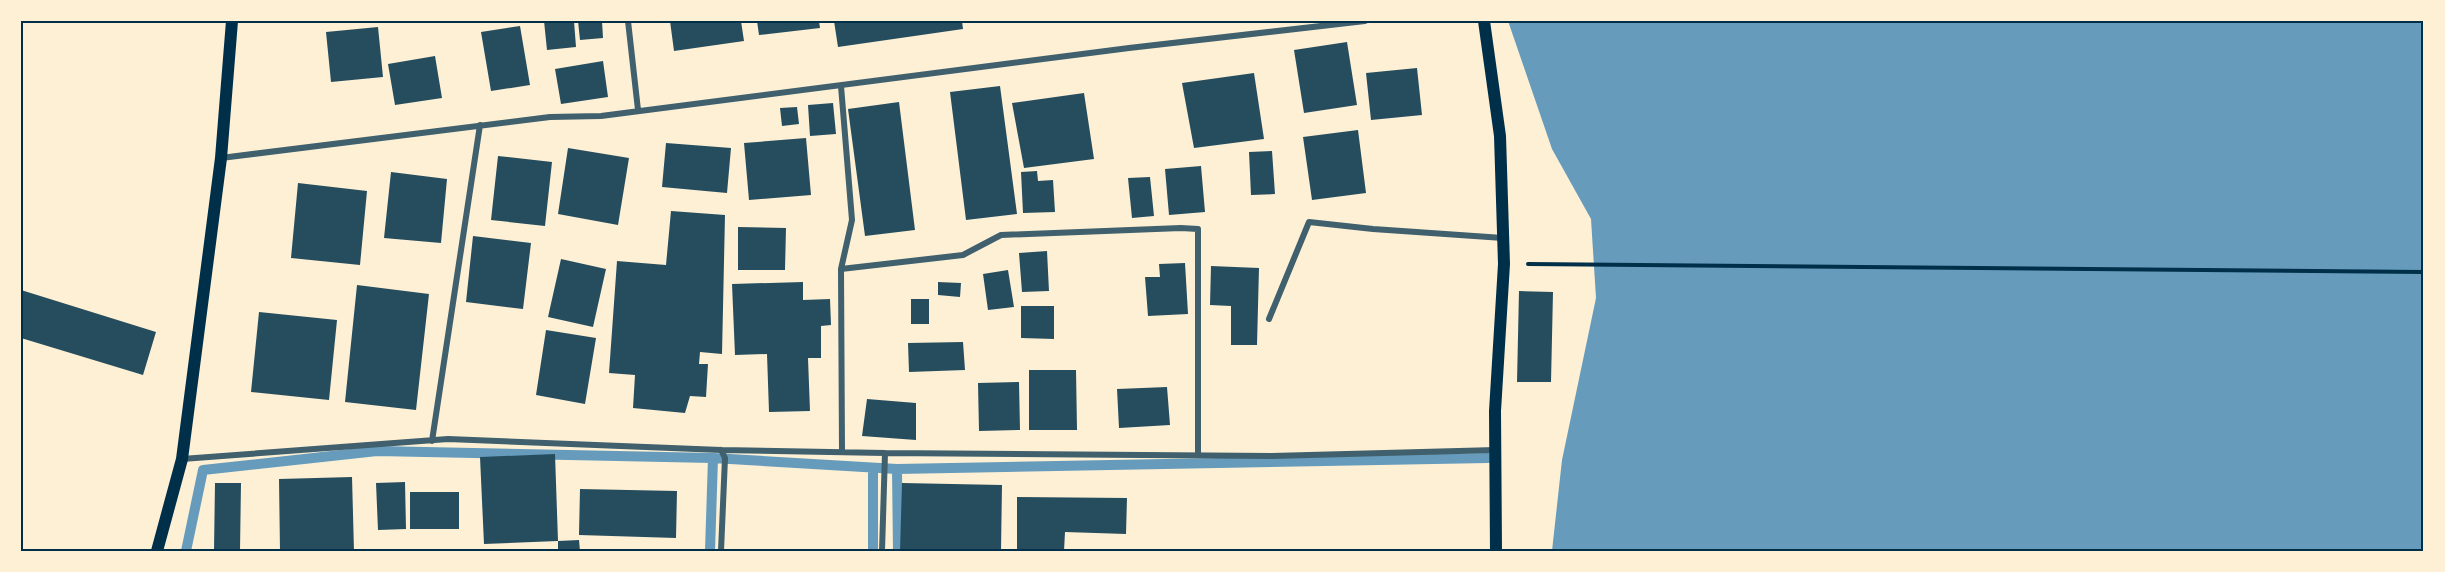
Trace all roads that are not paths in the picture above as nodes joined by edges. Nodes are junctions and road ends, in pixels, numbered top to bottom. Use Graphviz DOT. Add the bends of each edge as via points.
graph roads {
  1 [pos="232,21"];
  2 [pos="628,21"];
  3 [pos="1365,21"];
  4 [pos="1484,21"];
  5 [pos="841,86"];
  6 [pos="638,110"];
  7 [pos="480,125"];
  8 [pos="221,158"];
  9 [pos="1503,238"];
  10 [pos="841,269"];
  11 [pos="1269,319"];
  12 [pos="432,441"];
  13 [pos="721,450"];
  14 [pos="1497,450"];
  15 [pos="842,452"];
  16 [pos="885,453"];
  17 [pos="1198,454"];
  18 [pos="182,459"];
  19 [pos="157,551"];
  20 [pos="721,551"];
  21 [pos="882,551"];
  22 [pos="1496,551"];
  1 -- 8 [label="main road"];
  2 -- 6 [label="street"];
  3 -- 5 [label="street"];
  4 -- 9 [label="main road" via="1500,136"];
  5 -- 6 [label="street"];
  5 -- 10 [label="street" via="852,220"];
  6 -- 7 [label="street"];
  7 -- 8 [label="street"];
  7 -- 12 [label="street"];
  8 -- 18 [label="main road"];
  9 -- 11 [label="street" via="1309,222"];
  9 -- 14 [label="main road" via="1495,411"];
  10 -- 15 [label="street"];
  10 -- 17 [label="street" via="963,255 1001,235 1198,229"];
  12 -- 13 [label="street"];
  12 -- 18 [label="street"];
  13 -- 15 [label="street"];
  13 -- 20 [label="street" via="725,458"];
  14 -- 17 [label="street"];
  14 -- 22 [label="main road"];
  15 -- 16 [label="street"];
  16 -- 17 [label="street"];
  16 -- 21 [label="street"];
  18 -- 19 [label="main road"];
}
